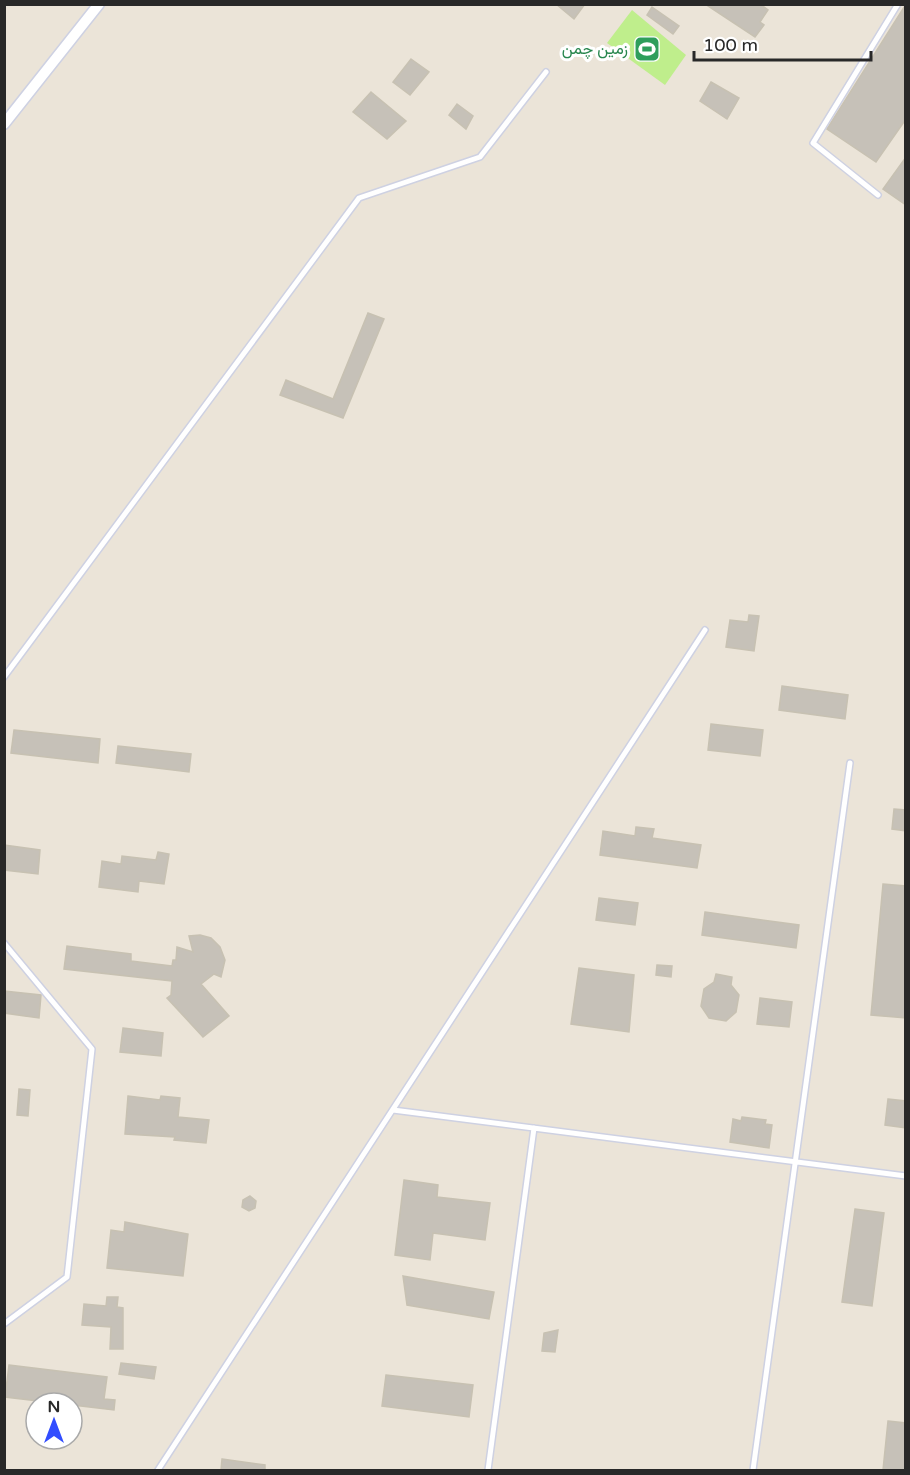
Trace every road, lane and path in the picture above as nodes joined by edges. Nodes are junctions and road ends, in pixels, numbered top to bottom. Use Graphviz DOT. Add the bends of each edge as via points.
graph roads {
  1 [pos="99,4"];
  2 [pos="898,4"];
  3 [pos="546,72"];
  4 [pos="4,124"];
  5 [pos="878,195"];
  6 [pos="705,630"];
  7 [pos="4,677"];
  8 [pos="850,763"];
  9 [pos="4,943"];
  10 [pos="393,1110"];
  11 [pos="534,1128"];
  12 [pos="796,1162"];
  13 [pos="906,1176"];
  14 [pos="4,1324"];
  15 [pos="158,1470"];
  16 [pos="488,1470"];
  17 [pos="753,1470"];
  1 -- 4 [label="street"];
  2 -- 5 [label="lane" via="813,143"];
  3 -- 7 [label="lane" via="480,157 358,198"];
  6 -- 10 [label="lane"];
  8 -- 12 [label="lane"];
  9 -- 14 [label="lane" via="92,1049 67,1277"];
  10 -- 11 [label="lane"];
  10 -- 15 [label="lane"];
  11 -- 12 [label="lane"];
  11 -- 16 [label="lane"];
  12 -- 13 [label="lane"];
  12 -- 17 [label="lane"];
}
